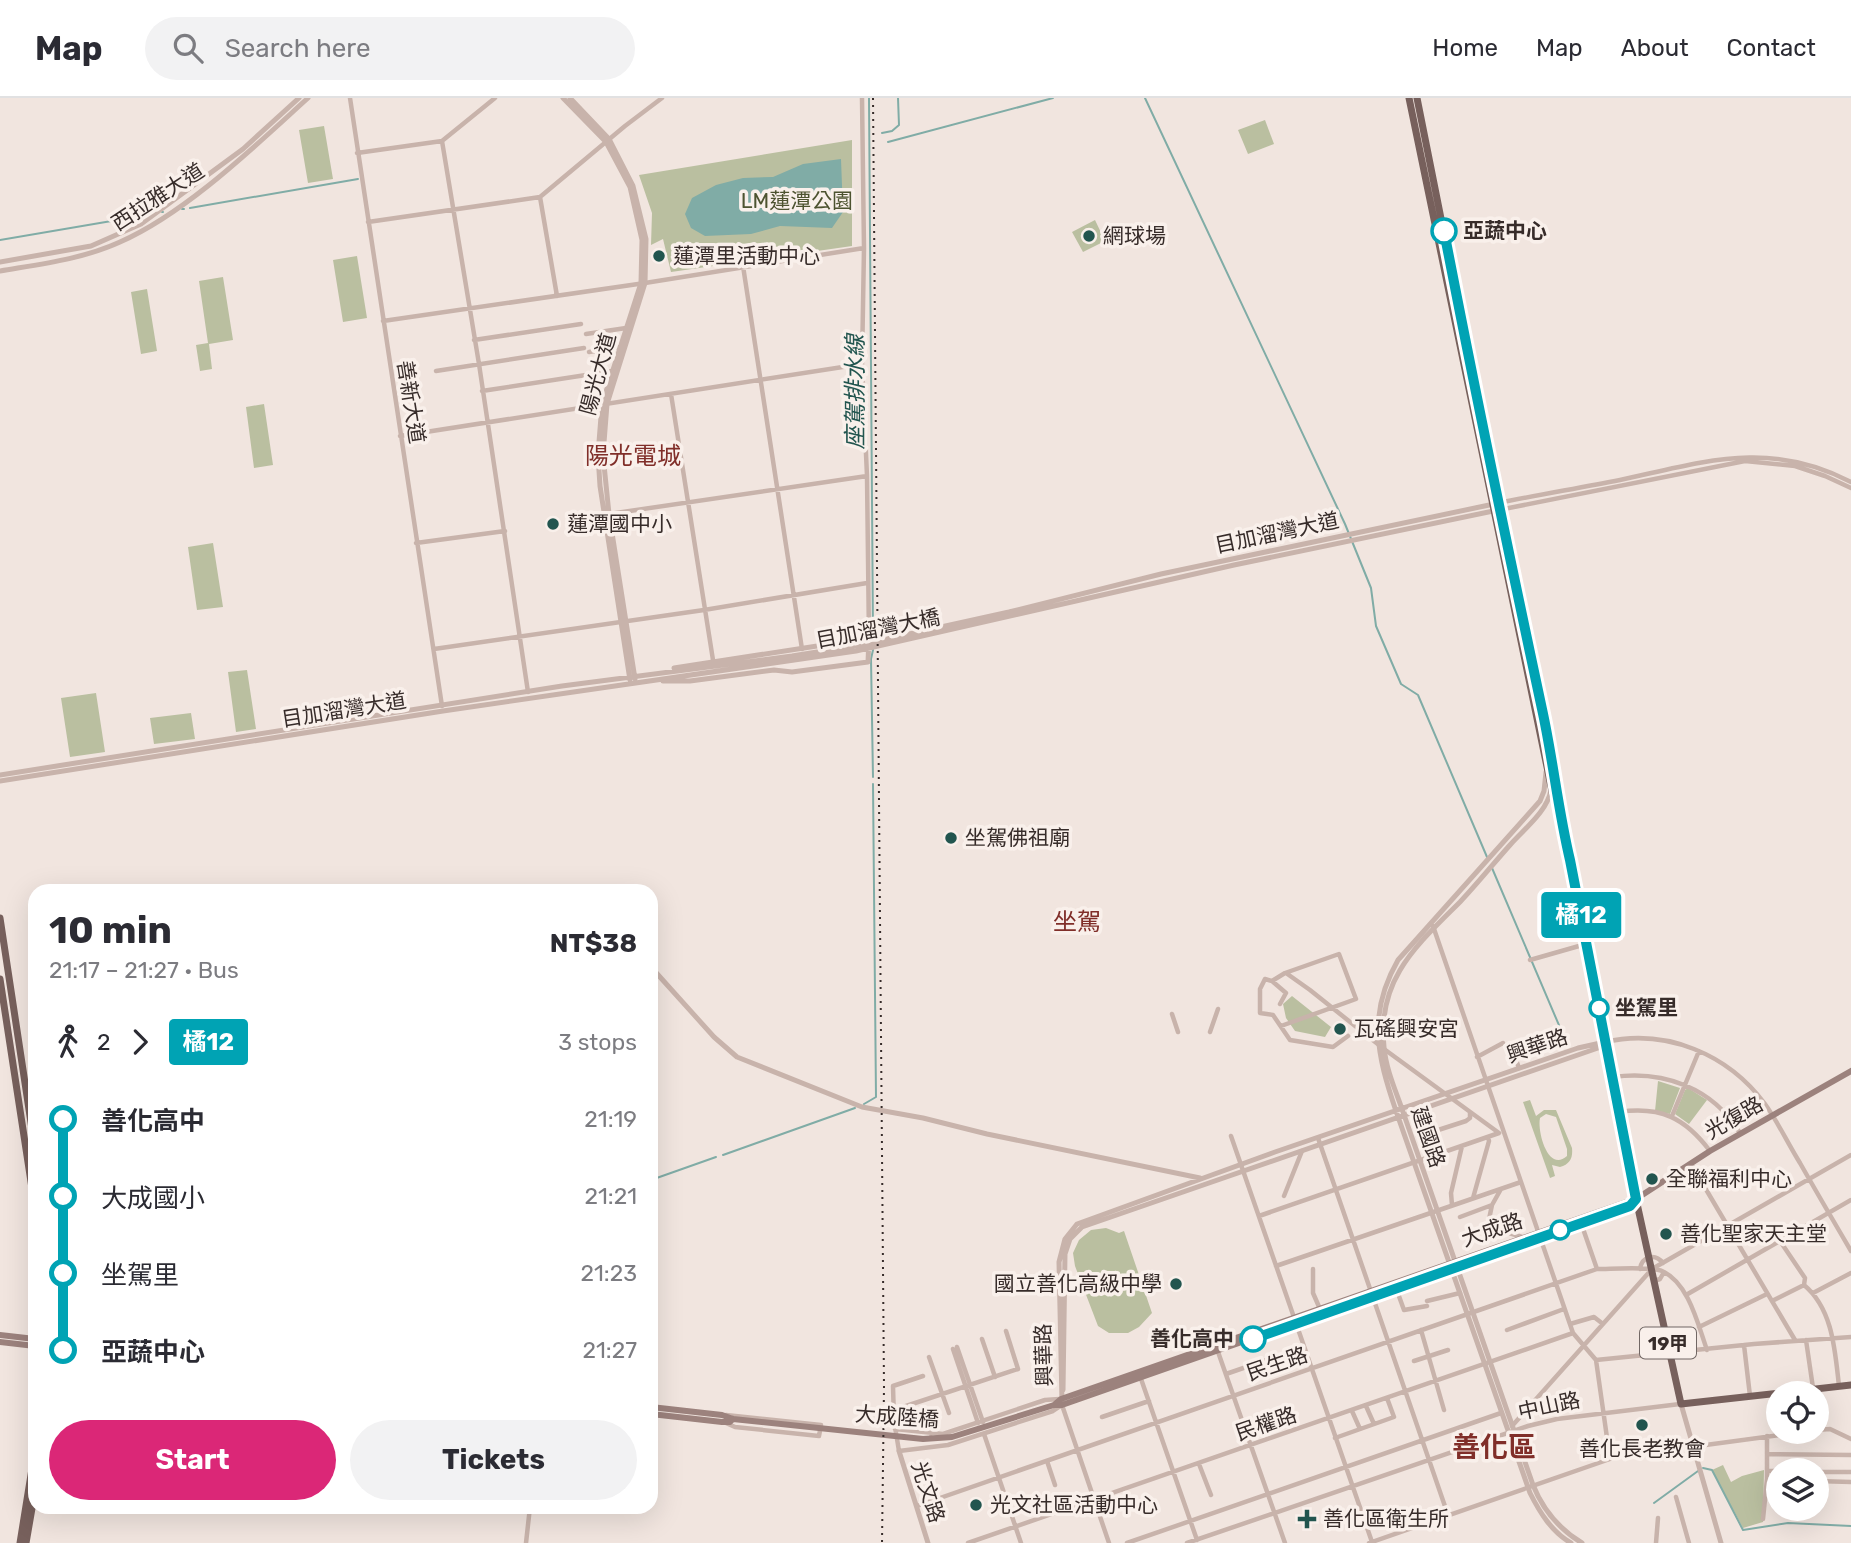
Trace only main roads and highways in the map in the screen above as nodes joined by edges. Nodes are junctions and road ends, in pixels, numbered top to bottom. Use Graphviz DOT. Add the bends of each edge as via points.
graph roads {
  1 [pos="1409,98"];
  2 [pos="1417,98"];
  3 [pos="1496,507"];
  4 [pos="1550,767"];
  5 [pos="1558,810"];
  6 [pos="0,918"];
  7 [pos="0,979"];
  8 [pos="1851,1071"];
  9 [pos="28,1103"];
  10 [pos="28,1162"];
  11 [pos="1636,1199"];
  12 [pos="1539,1235"];
  13 [pos="1454,1265"];
  14 [pos="1371,1294"];
  15 [pos="1294,1321"];
  16 [pos="0,1335"];
  17 [pos="28,1338"];
  18 [pos="0,1342"];
  19 [pos="28,1345"];
  20 [pos="1851,1385"];
  21 [pos="1054,1405"];
  22 [pos="658,1408"];
  23 [pos="658,1414"];
  24 [pos="722,1418"];
  25 [pos="28,1493"];
  26 [pos="31,1514"];
  27 [pos="20,1543"];
  28 [pos="26,1543"];
  1 -- 3 [label="main road, 19甲"];
  2 -- 3 [label="main road, 19甲"];
  3 -- 4 [label="main road, 19甲"];
  4 -- 5 [label="main road, 19甲"];
  4 -- 5 [label="main road, 19甲"];
  5 -- 11 [label="main road, 19甲"];
  6 -- 9 [label="main road"];
  7 -- 10 [label="main road"];
  8 -- 11 [label="main road, 光復路" via="1740,1133"];
  11 -- 12 [label="main road, 大成路"];
  11 -- 20 [label="main road, 中山路 / 19甲" via="1681,1404"];
  12 -- 13 [label="main road, 大成路"];
  12 -- 13 [label="main road, 大成路"];
  13 -- 14 [label="main road, 大成路"];
  13 -- 14 [label="main road, 大成路"];
  14 -- 15 [label="main road, 大成路"];
  14 -- 15 [label="main road, 大成路"];
  15 -- 21 [label="main road, 大成路"];
  16 -- 17 [label="main road"];
  18 -- 19 [label="main road"];
  21 -- 24 [label="main road, 大成陸橋" via="937,1440"];
  22 -- 24 [label="main road"];
  23 -- 24 [label="main road"];
  25 -- 27 [label="main road"];
  26 -- 28 [label="main road"];
}
